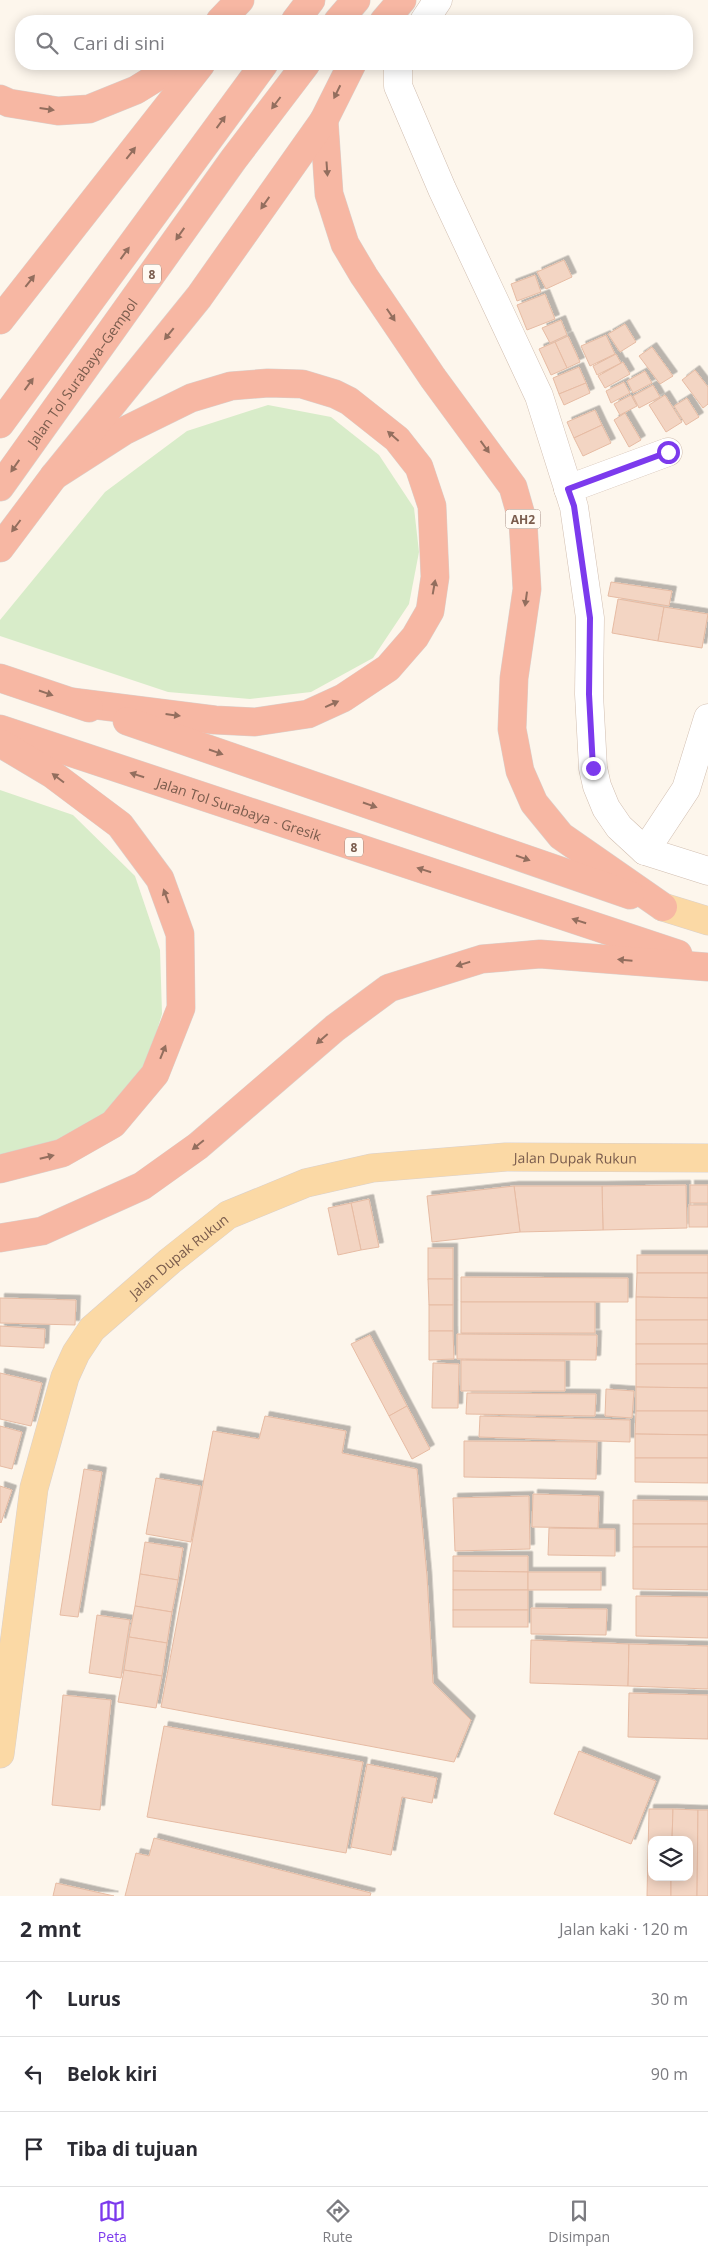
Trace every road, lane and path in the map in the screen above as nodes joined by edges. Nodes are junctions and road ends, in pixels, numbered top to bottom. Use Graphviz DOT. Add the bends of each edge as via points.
graph roads {
  1 [pos="240,0"];
  2 [pos="251,0"];
  3 [pos="311,0"];
  4 [pos="356,0"];
  5 [pos="402,0"];
  6 [pos="438,0"];
  7 [pos="226,15"];
  8 [pos="239,15"];
  9 [pos="300,15"];
  10 [pos="343,15"];
  11 [pos="389,15"];
  12 [pos="428,15"];
  13 [pos="168,70"];
  14 [pos="196,70"];
  15 [pos="260,70"];
  16 [pos="301,70"];
  17 [pos="349,70"];
  18 [pos="397,70"];
  19 [pos="0,99"];
  20 [pos="324,120"];
  21 [pos="0,320"];
  22 [pos="0,424"];
  23 [pos="668,452"];
  24 [pos="54,476"];
  25 [pos="0,487"];
  26 [pos="568,489"];
  27 [pos="0,548"];
  28 [pos="0,678"];
  29 [pos="72,702"];
  30 [pos="708,718"];
  31 [pos="0,729"];
  32 [pos="0,743"];
  33 [pos="644,851"];
  34 [pos="708,871"];
  35 [pos="663,907"];
  36 [pos="708,921"];
  37 [pos="708,966"];
  38 [pos="708,1158"];
  39 [pos="0,1169"];
  40 [pos="0,1238"];
  41 [pos="0,1754"];
  1 -- 7 [label="highway"];
  2 -- 8 [label="highway"];
  3 -- 9 [label="highway"];
  4 -- 10 [label="highway"];
  5 -- 11 [label="highway"];
  6 -- 12 [label="street"];
  19 -- 13 [label="highway, one-way" via="9,104 58,111 89,109 136,90"];
  21 -- 14 [label="highway, one-way"];
  22 -- 15 [label="highway, one-way"];
  16 -- 25 [label="highway, Jalan Tol Surabaya–Gempol / 8, one-way" via="233,160"];
  17 -- 20 [label="highway, one-way"];
  18 -- 26 [label="street" via="398,86 442,189 538,396"];
  20 -- 24 [label="highway, one-way" via="199,297"];
  20 -- 35 [label="highway, AH2, one-way" via="329,194 345,244 433,378 513,487 523,522 527,589 514,678 512,729 520,770 534,803 560,836"];
  23 -- 26 [label="street"];
  24 -- 27 [label="highway, one-way"];
  29 -- 24 [label="highway, one-way" via="255,722 308,714 343,698 388,668 415,637 430,611 435,577 432,506 419,467 398,439 349,401 302,384 231,386 191,398 124,431"];
  26 -- 33 [label="street" via="574,506 590,618 589,694 593,768 606,808"];
  28 -- 29 [label="highway, one-way"];
  29 -- 35 [label="highway, one-way"];
  30 -- 33 [label="street" via="686,789"];
  37 -- 31 [label="highway, Jalan Tol Surabaya - Gresik / 8, one-way"];
  39 -- 32 [label="highway, one-way" via="62,1153 113,1124 155,1074 181,1008 180,934 160,878 120,825 52,774"];
  33 -- 34 [label="street"];
  35 -- 36 [label="main road"];
  37 -- 40 [label="highway, one-way" via="540,954 482,959 389,988 335,1028 198,1146 142,1186 42,1231"];
  38 -- 41 [label="main road, Jalan Dupak Rukun" via="506,1157 372,1168 306,1183 228,1215 170,1261 92,1329 65,1377 34,1488"];
}
